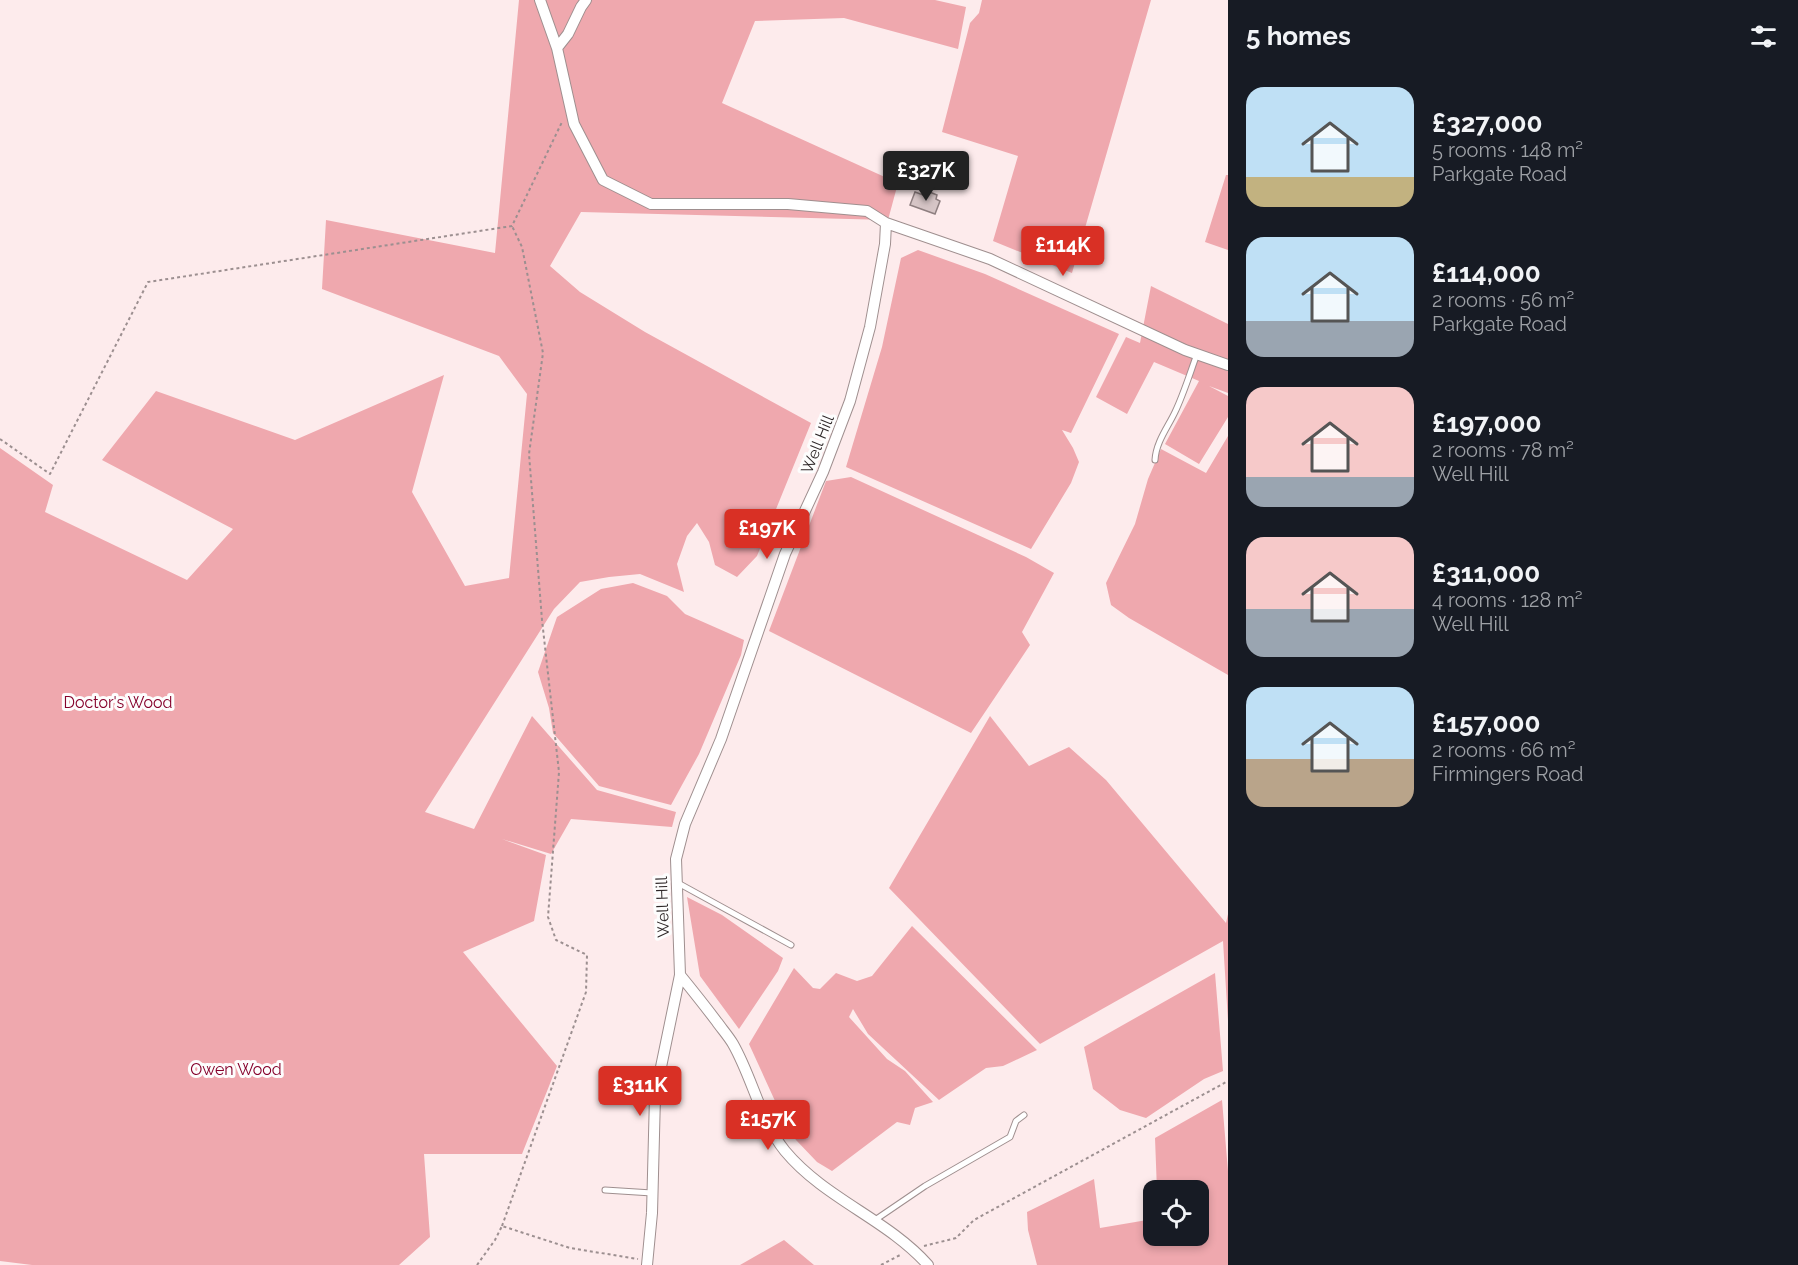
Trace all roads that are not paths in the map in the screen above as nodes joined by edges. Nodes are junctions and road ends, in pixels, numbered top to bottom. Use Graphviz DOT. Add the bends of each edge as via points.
graph roads {
  1 [pos="540,0"];
  2 [pos="586,0"];
  3 [pos="557,48"];
  4 [pos="886,223"];
  5 [pos="1197,354"];
  6 [pos="1228,364"];
  7 [pos="1155,460"];
  8 [pos="676,882"];
  9 [pos="791,945"];
  10 [pos="680,975"];
  11 [pos="1024,1115"];
  12 [pos="605,1190"];
  13 [pos="652,1193"];
  14 [pos="875,1220"];
  15 [pos="647,1262"];
  16 [pos="928,1265"];
  1 -- 3 [label="street"];
  2 -- 3 [label="street"];
  3 -- 4 [label="street" via="574,124 603,180 651,204 788,204 867,211"];
  4 -- 5 [label="street" via="990,259"];
  4 -- 8 [label="street, Well Hill" via="870,327 850,401 785,554 721,739 685,824 676,859"];
  5 -- 6 [label="street"];
  5 -- 7 [label="lane"];
  8 -- 9 [label="lane"];
  8 -- 10 [label="street, Well Hill"];
  10 -- 13 [label="street, Well Hill" via="655,1096"];
  10 -- 14 [label="street" via="733,1044 764,1117 785,1150 837,1198"];
  11 -- 14 [label="lane" via="1016,1120 1010,1137"];
  12 -- 13 [label="lane"];
  13 -- 15 [label="street, Well Hill"];
  14 -- 16 [label="street" via="913,1248"];
}
